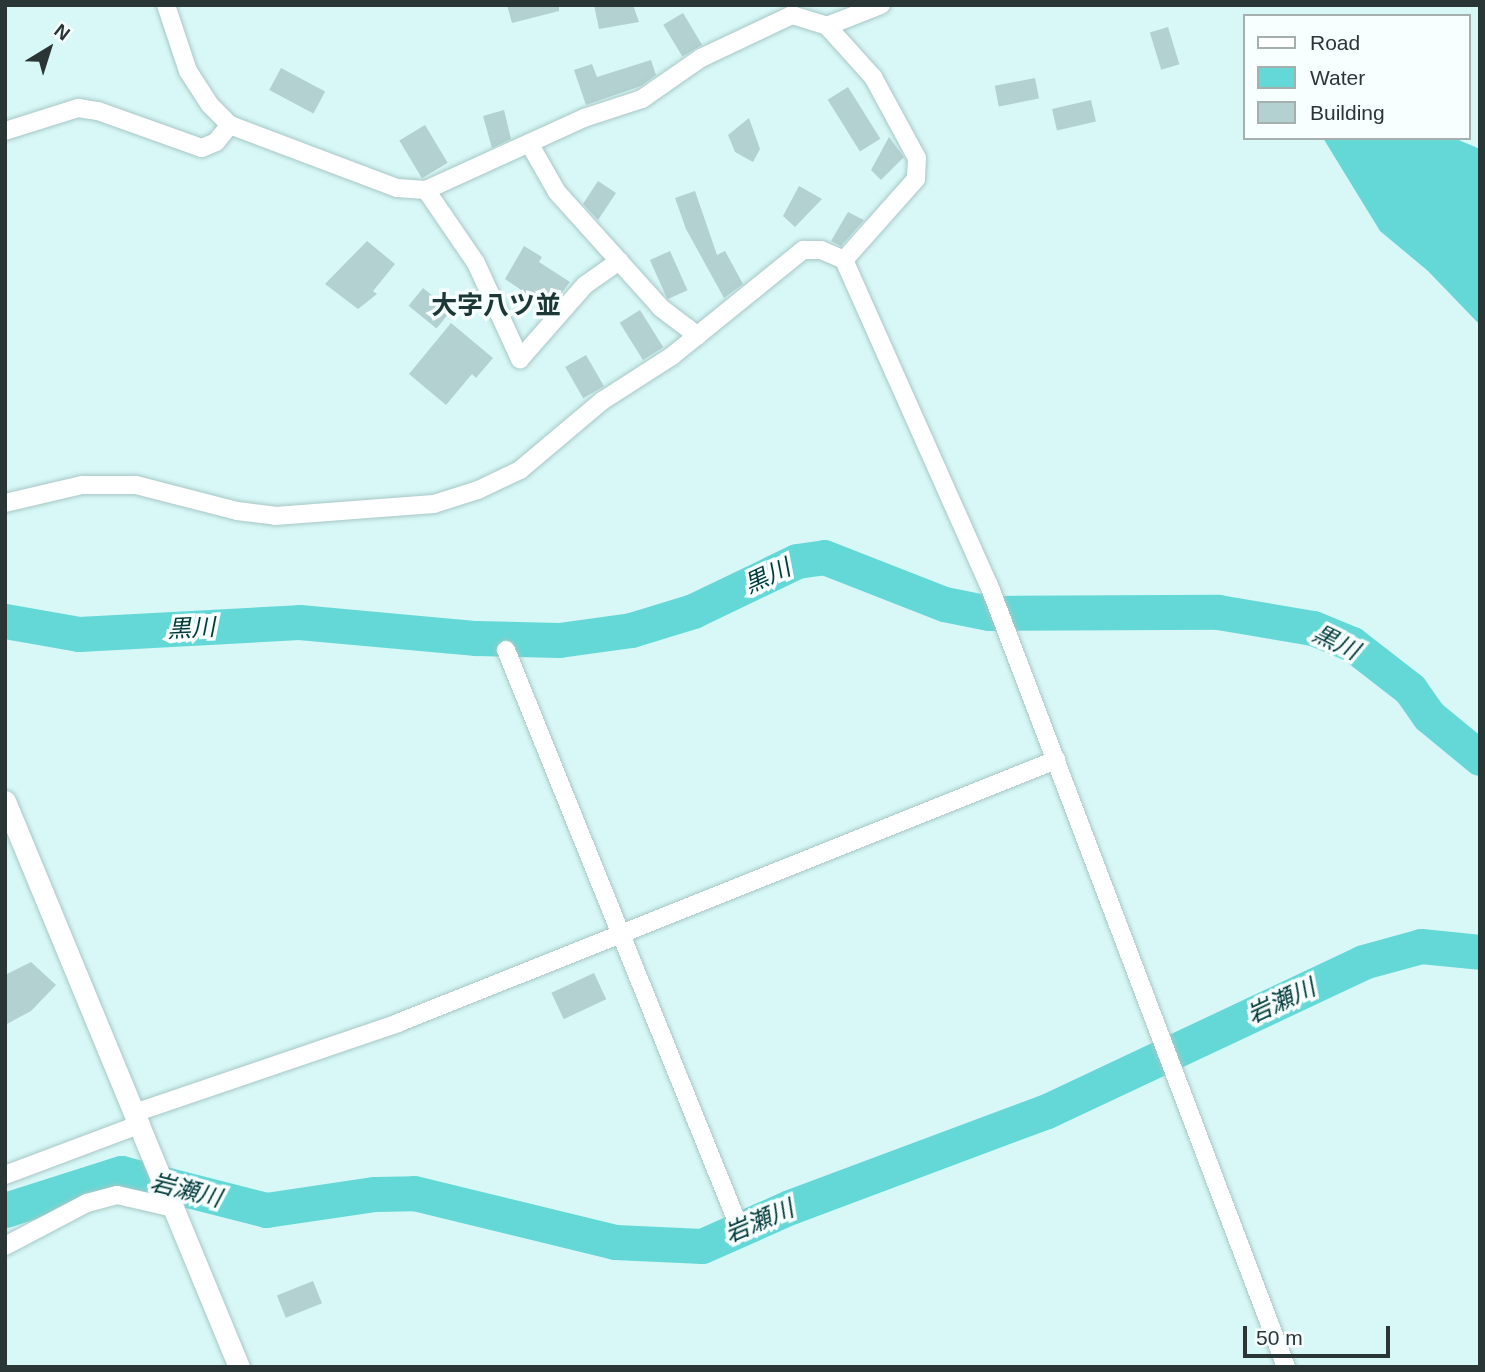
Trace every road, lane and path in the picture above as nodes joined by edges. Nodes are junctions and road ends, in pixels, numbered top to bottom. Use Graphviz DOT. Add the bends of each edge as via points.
graph roads {
  1 [pos="166,5"];
  2 [pos="881,5"];
  3 [pos="827,26"];
  4 [pos="230,125"];
  5 [pos="5,131"];
  6 [pos="529,143"];
  7 [pos="426,190"];
  8 [pos="844,260"];
  9 [pos="619,261"];
  10 [pos="698,336"];
  11 [pos="5,503"];
  12 [pos="506,650"];
  13 [pos="1056,760"];
  14 [pos="5,802"];
  15 [pos="624,934"];
  16 [pos="139,1118"];
  17 [pos="5,1175"];
  18 [pos="171,1200"];
  19 [pos="736,1219"];
  20 [pos="5,1246"];
  21 [pos="239,1367"];
  22 [pos="1286,1367"];
  1 -- 4 [label="street" via="188,71 209,105"];
  2 -- 3 [label="street"];
  3 -- 6 [label="street" via="792,15 701,58 642,99"];
  3 -- 8 [label="street" via="873,77 916,158 916,179"];
  4 -- 5 [label="street" via="216,142 202,149 78,108"];
  4 -- 7 [label="street" via="397,188"];
  6 -- 7 [label="street"];
  6 -- 9 [label="street" via="557,192"];
  7 -- 9 [label="street" via="476,263 520,359 585,285"];
  8 -- 10 [label="street" via="821,250 803,250"];
  8 -- 13 [label="street" via="989,585"];
  9 -- 10 [label="street" via="661,308"];
  10 -- 11 [label="street" via="602,401 520,470 478,490 434,503 275,516 136,485 82,485"];
  12 -- 15 [label="street"];
  13 -- 15 [label="street"];
  13 -- 22 [label="street"];
  14 -- 16 [label="street"];
  15 -- 16 [label="street"];
  15 -- 19 [label="street"];
  16 -- 17 [label="street"];
  16 -- 18 [label="street"];
  18 -- 20 [label="street" via="117,1195 87,1203"];
  18 -- 21 [label="street"];
}
